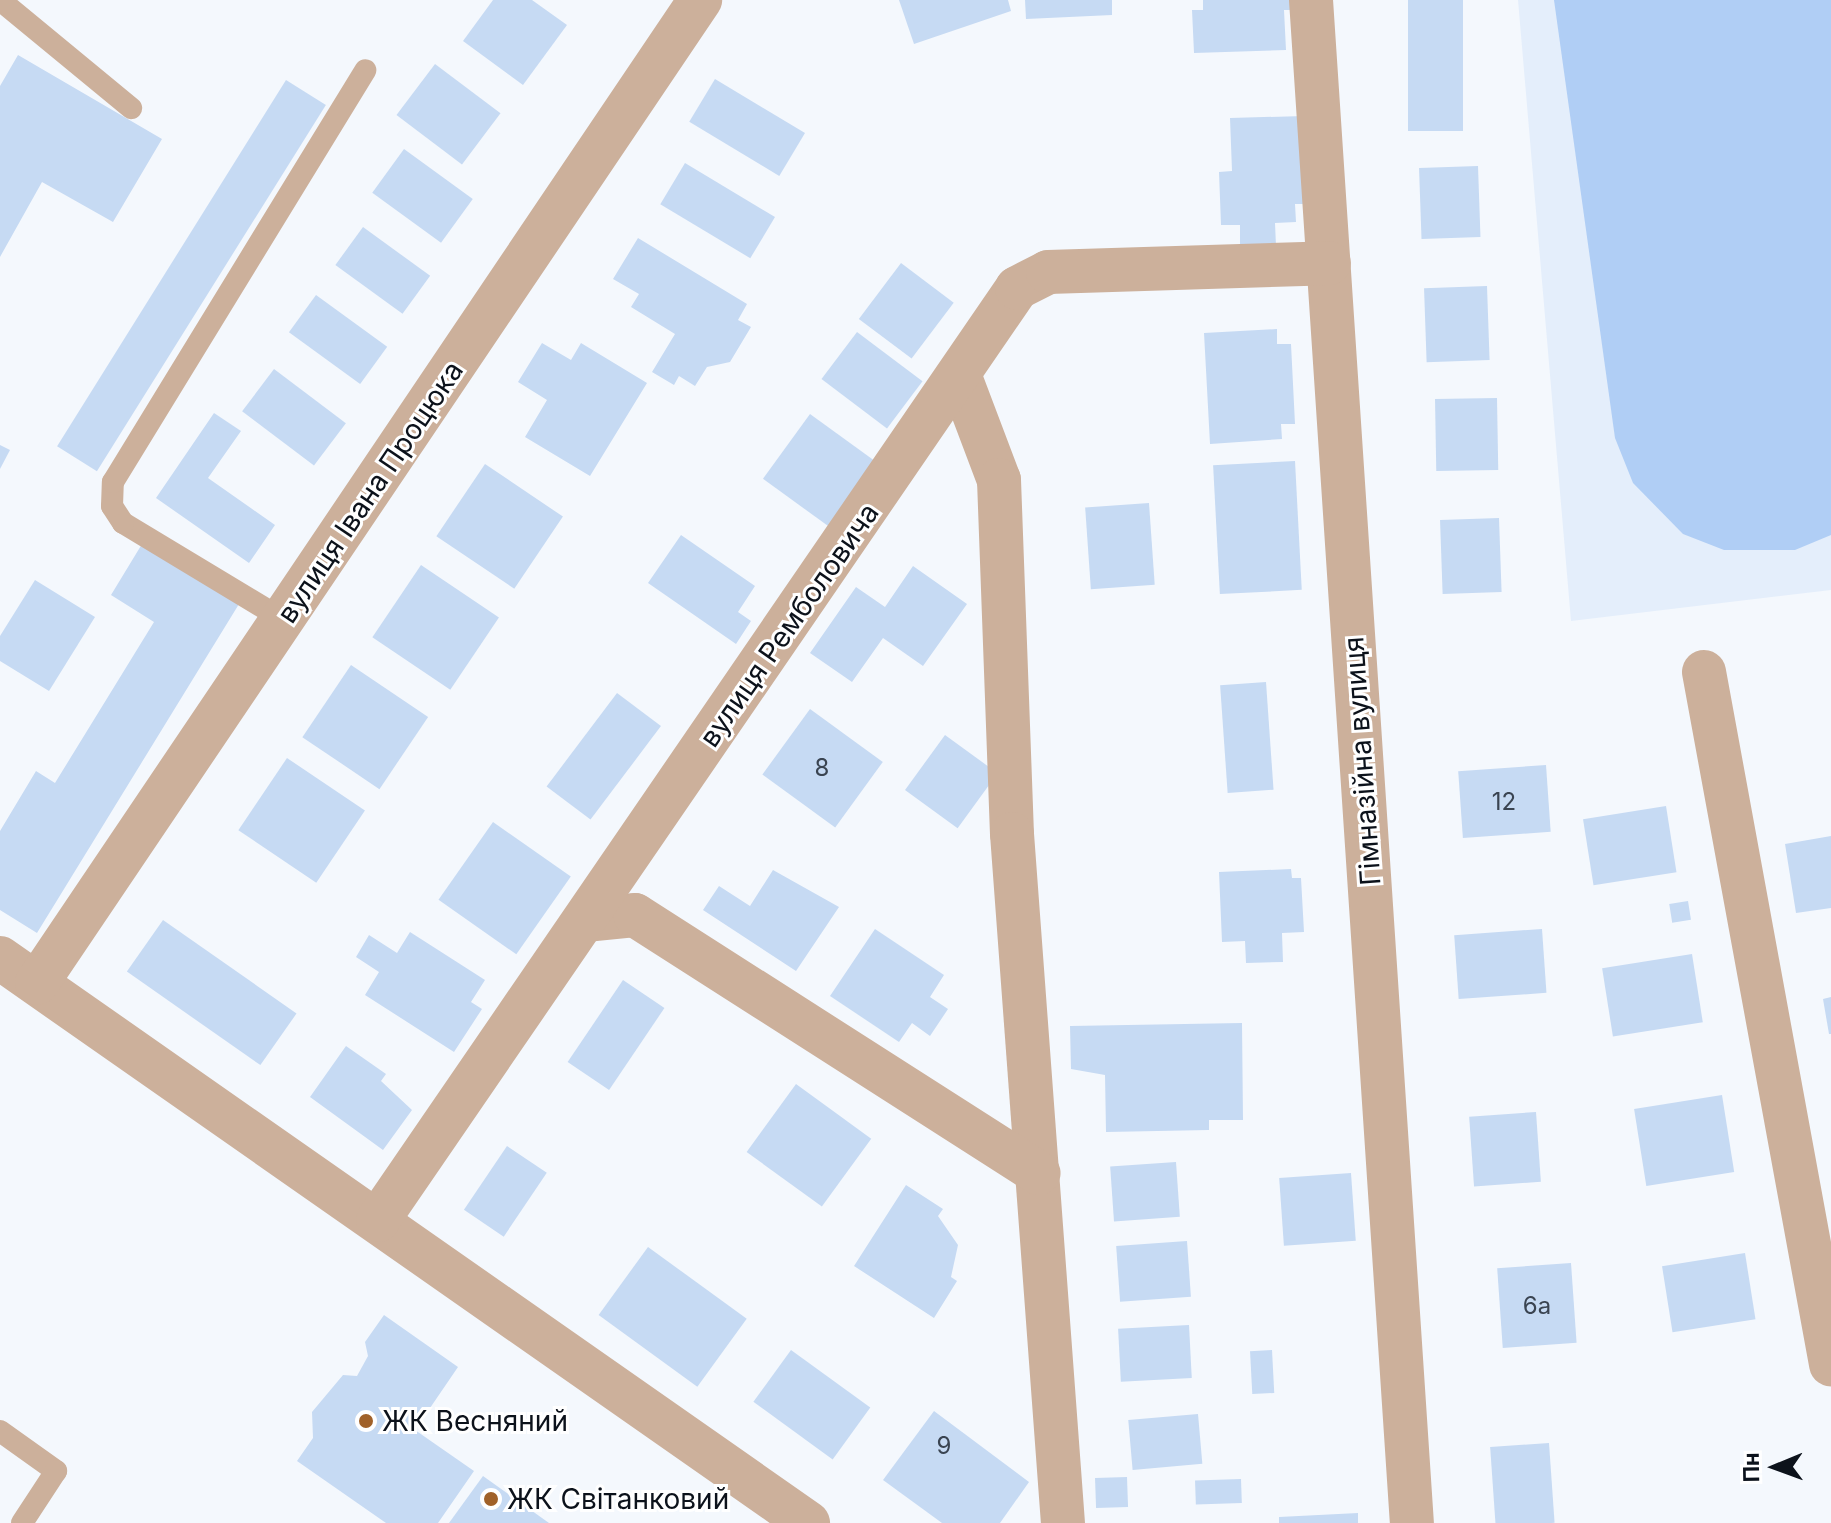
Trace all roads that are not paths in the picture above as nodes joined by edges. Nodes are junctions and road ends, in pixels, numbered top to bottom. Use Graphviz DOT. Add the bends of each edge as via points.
graph roads {
  1 [pos="0,0"];
  2 [pos="700,0"];
  3 [pos="1311,0"];
  4 [pos="365,70"];
  5 [pos="131,108"];
  6 [pos="1329,263"];
  7 [pos="960,377"];
  8 [pos="284,620"];
  9 [pos="1704,672"];
  10 [pos="585,920"];
  11 [pos="0,958"];
  12 [pos="37,983"];
  13 [pos="1039,1173"];
  14 [pos="378,1220"];
  15 [pos="1831,1364"];
  16 [pos="0,1431"];
  17 [pos="22,1523"];
  18 [pos="808,1523"];
  19 [pos="1063,1523"];
  20 [pos="1412,1523"];
  1 -- 5 [label="lane"];
  2 -- 8 [label="street, вулиця Івана Процюка"];
  3 -- 6 [label="street, Гімназійна вулиця"];
  4 -- 8 [label="lane" via="113,482 112,506 123,523"];
  6 -- 7 [label="street, вулиця Ремболовича" via="1031,276"];
  6 -- 20 [label="street, Гімназійна вулиця"];
  7 -- 10 [label="street, вулиця Ремболовича"];
  7 -- 13 [label="street" via="999,480 1012,834"];
  8 -- 12 [label="street, вулиця Івана Процюка"];
  9 -- 15 [label="street"];
  10 -- 13 [label="street" via="635,915"];
  10 -- 14 [label="street, вулиця Ремболовича"];
  11 -- 12 [label="street"];
  12 -- 14 [label="street"];
  13 -- 19 [label="street"];
  14 -- 18 [label="street"];
  16 -- 17 [label="lane" via="56,1471"];
}
